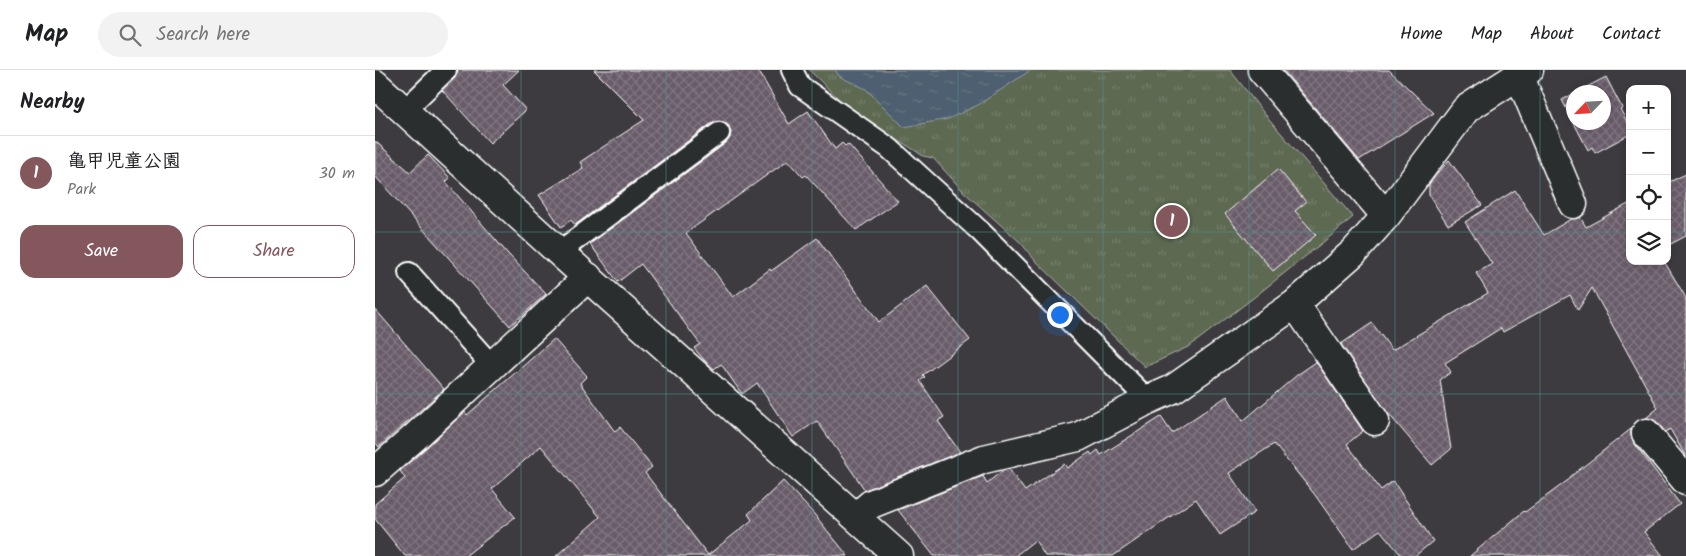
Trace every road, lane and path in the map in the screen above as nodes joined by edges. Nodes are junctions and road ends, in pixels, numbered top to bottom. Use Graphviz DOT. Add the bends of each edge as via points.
graph roads {
  1 [pos="446,70"];
  2 [pos="792,70"];
  3 [pos="1262,70"];
  4 [pos="1524,72"];
  5 [pos="375,84"];
  6 [pos="405,110"];
  7 [pos="719,133"];
  8 [pos="1573,204"];
  9 [pos="1386,216"];
  10 [pos="559,252"];
  11 [pos="409,273"];
  12 [pos="588,277"];
  13 [pos="1295,304"];
  14 [pos="492,366"];
  15 [pos="1148,400"];
  16 [pos="1375,421"];
  17 [pos="1646,433"];
  18 [pos="375,472"];
  19 [pos="1686,482"];
  20 [pos="856,517"];
  21 [pos="899,556"];
  1 -- 6 [label="lane"];
  2 -- 15 [label="lane" via="800,86 889,148 980,231"];
  3 -- 9 [label="street"];
  4 -- 8 [label="street"];
  4 -- 9 [label="street" via="1466,108"];
  5 -- 6 [label="street"];
  6 -- 10 [label="street"];
  7 -- 10 [label="lane"];
  9 -- 13 [label="street" via="1354,252"];
  10 -- 12 [label="street"];
  11 -- 14 [label="lane"];
  12 -- 14 [label="street"];
  12 -- 20 [label="street"];
  13 -- 15 [label="street" via="1173,389"];
  13 -- 16 [label="street"];
  14 -- 18 [label="street"];
  15 -- 20 [label="street" via="1078,437 984,460 871,504"];
  17 -- 19 [label="street"];
  20 -- 21 [label="street"];
}
